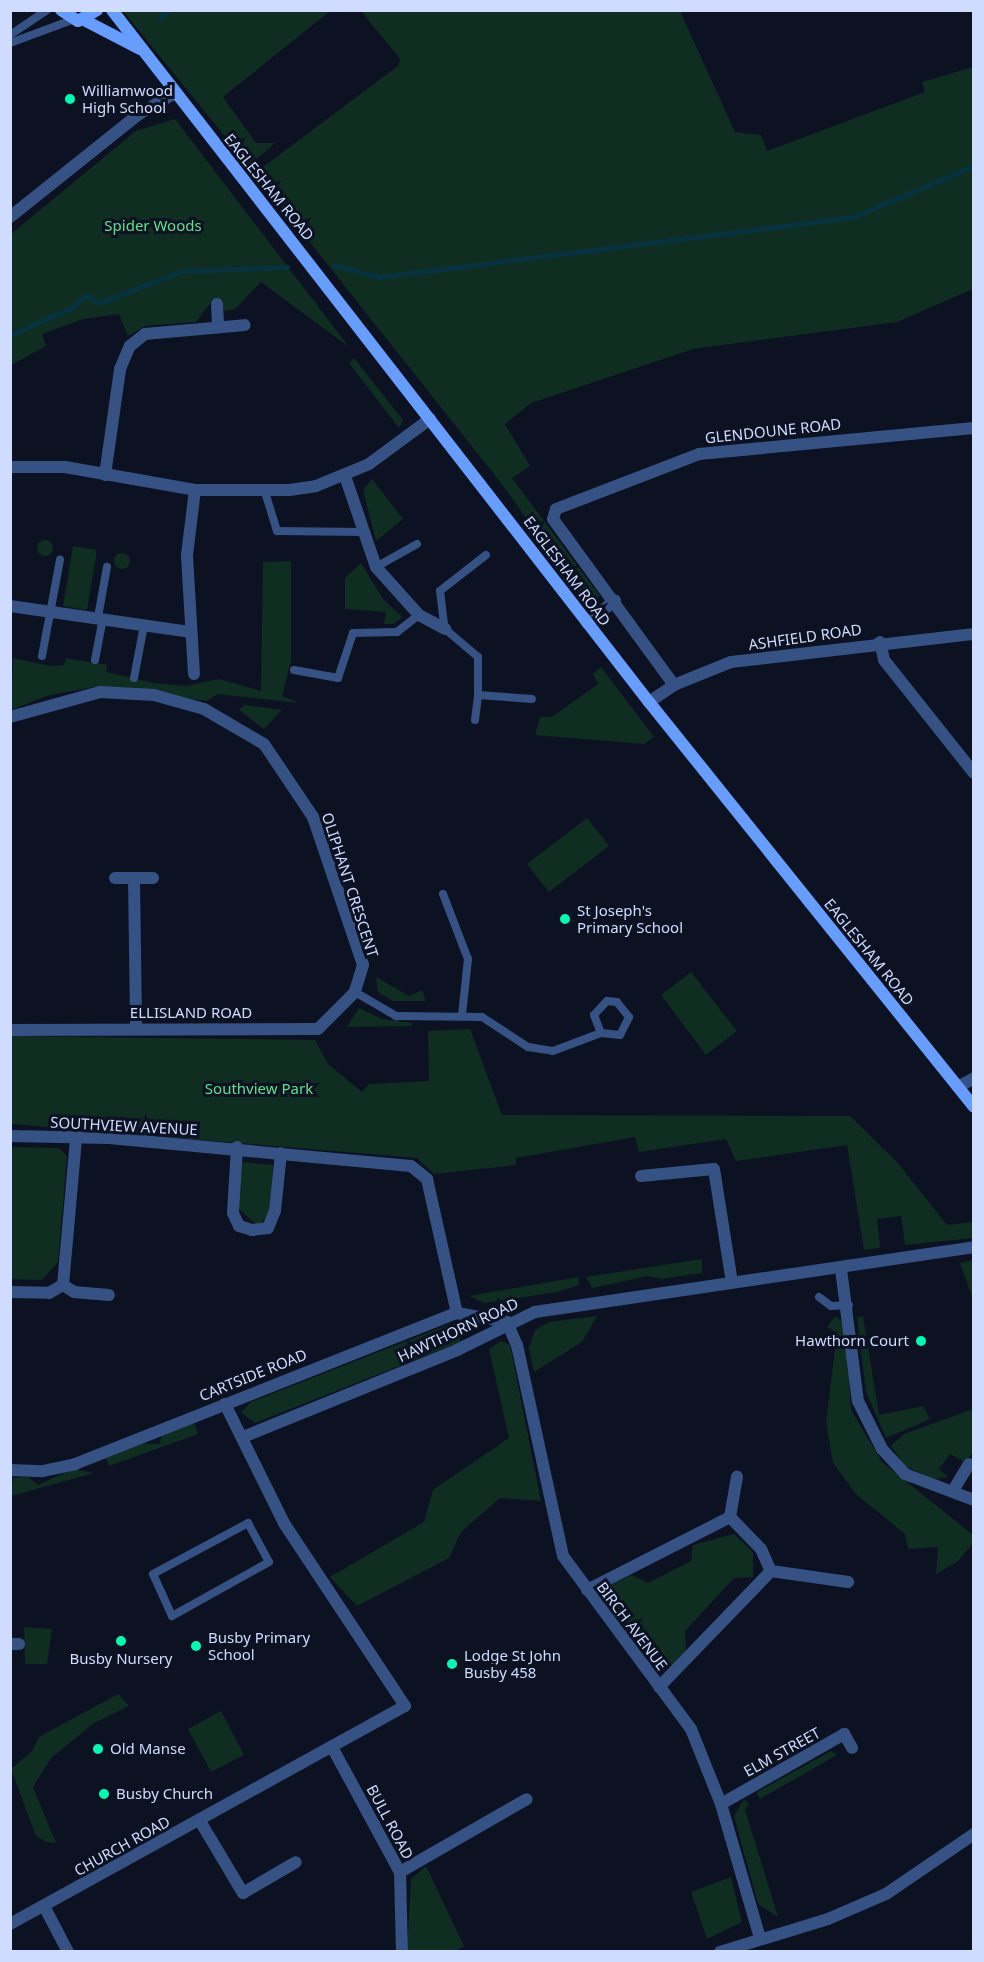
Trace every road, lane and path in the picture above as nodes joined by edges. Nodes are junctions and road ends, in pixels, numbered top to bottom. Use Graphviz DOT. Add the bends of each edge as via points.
graph roads {
  1 [pos="47,10"];
  2 [pos="61,10"];
  3 [pos="97,10"];
  4 [pos="112,10"];
  5 [pos="78,20"];
  6 [pos="10,35"];
  7 [pos="10,43"];
  8 [pos="141,50"];
  9 [pos="175,93"];
  10 [pos="10,217"];
  11 [pos="217,304"];
  12 [pos="245,325"];
  13 [pos="218,326"];
  14 [pos="430,418"];
  15 [pos="974,428"];
  16 [pos="10,467"];
  17 [pos="105,475"];
  18 [pos="345,476"];
  19 [pos="195,490"];
  20 [pos="265,492"];
  21 [pos="364,532"];
  22 [pos="417,544"];
  23 [pos="486,555"];
  24 [pos="60,560"];
  25 [pos="107,567"];
  26 [pos="376,567"];
  27 [pos="615,600"];
  28 [pos="10,606"];
  29 [pos="51,610"];
  30 [pos="419,615"];
  31 [pos="100,618"];
  32 [pos="587,623"];
  33 [pos="144,624"];
  34 [pos="445,629"];
  35 [pos="191,632"];
  36 [pos="974,634"];
  37 [pos="880,642"];
  38 [pos="42,656"];
  39 [pos="95,660"];
  40 [pos="294,670"];
  41 [pos="194,674"];
  42 [pos="134,678"];
  43 [pos="674,685"];
  44 [pos="478,695"];
  45 [pos="532,699"];
  46 [pos="649,702"];
  47 [pos="10,717"];
  48 [pos="475,720"];
  49 [pos="974,773"];
  50 [pos="114,878"];
  51 [pos="134,878"];
  52 [pos="153,878"];
  53 [pos="443,894"];
  54 [pos="355,992"];
  55 [pos="462,1015"];
  56 [pos="136,1028"];
  57 [pos="10,1030"];
  58 [pos="600,1034"];
  59 [pos="974,1078"];
  60 [pos="958,1087"];
  61 [pos="974,1107"];
  62 [pos="10,1136"];
  63 [pos="76,1138"];
  64 [pos="237,1148"];
  65 [pos="281,1153"];
  66 [pos="641,1176"];
  67 [pos="974,1246"];
  68 [pos="841,1269"];
  69 [pos="732,1283"];
  70 [pos="63,1285"];
  71 [pos="10,1292"];
  72 [pos="109,1295"];
  73 [pos="819,1297"];
  74 [pos="849,1305"];
  75 [pos="457,1313"];
  76 [pos="507,1322"];
  77 [pos="225,1404"];
  78 [pos="243,1437"];
  79 [pos="969,1464"];
  80 [pos="10,1470"];
  81 [pos="737,1477"];
  82 [pos="954,1489"];
  83 [pos="974,1500"];
  84 [pos="730,1517"];
  85 [pos="269,1562"];
  86 [pos="771,1570"];
  87 [pos="848,1582"];
  88 [pos="587,1590"];
  89 [pos="659,1687"];
  90 [pos="332,1747"];
  91 [pos="852,1748"];
  92 [pos="527,1799"];
  93 [pos="721,1804"];
  94 [pos="200,1821"];
  95 [pos="974,1834"];
  96 [pos="296,1862"];
  97 [pos="400,1872"];
  98 [pos="44,1906"];
  99 [pos="10,1924"];
  100 [pos="760,1938"];
  101 [pos="68,1952"];
  102 [pos="402,1952"];
  103 [pos="720,1952"];
  1 -- 6 [label="lane"];
  2 -- 5 [label="main road, EAGLESHAM ROAD"];
  3 -- 5 [label="main road"];
  4 -- 8 [label="main road, EAGLESHAM ROAD"];
  5 -- 7 [label="lane"];
  5 -- 8 [label="main road, EAGLESHAM ROAD"];
  8 -- 9 [label="main road, EAGLESHAM ROAD"];
  9 -- 10 [label="street" via="139,114"];
  9 -- 14 [label="main road, EAGLESHAM ROAD"];
  11 -- 13 [label="street"];
  12 -- 13 [label="street"];
  13 -- 17 [label="street" via="145,334 130,346 120,369"];
  14 -- 18 [label="street"];
  14 -- 32 [label="main road, EAGLESHAM ROAD"];
  15 -- 27 [label="street, GLENDOUNE ROAD" via="714,451 575,498 556,509 554,519"];
  16 -- 17 [label="street" via="65,467"];
  17 -- 19 [label="street"];
  18 -- 20 [label="street"];
  18 -- 21 [label="street"];
  19 -- 20 [label="street"];
  19 -- 35 [label="street" via="187,544"];
  20 -- 21 [label="lane" via="277,531"];
  21 -- 26 [label="street"];
  22 -- 26 [label="lane"];
  23 -- 34 [label="lane" via="440,591"];
  24 -- 29 [label="lane"];
  25 -- 31 [label="lane"];
  26 -- 30 [label="street"];
  27 -- 32 [label="street"];
  27 -- 43 [label="street, GLENDOUNE ROAD"];
  28 -- 29 [label="street"];
  29 -- 31 [label="street"];
  29 -- 38 [label="lane"];
  30 -- 34 [label="street"];
  30 -- 40 [label="lane" via="397,632 353,633 338,678"];
  31 -- 33 [label="street"];
  31 -- 39 [label="lane"];
  32 -- 46 [label="main road, EAGLESHAM ROAD"];
  33 -- 35 [label="street"];
  33 -- 42 [label="lane"];
  34 -- 44 [label="lane" via="478,657"];
  35 -- 41 [label="street"];
  36 -- 37 [label="street, ASHFIELD ROAD"];
  37 -- 43 [label="street, ASHFIELD ROAD" via="731,662"];
  37 -- 49 [label="street" via="884,660"];
  43 -- 46 [label="street, ASHFIELD ROAD"];
  44 -- 45 [label="lane"];
  44 -- 48 [label="lane"];
  46 -- 60 [label="main road, EAGLESHAM ROAD"];
  47 -- 54 [label="street, OLIPHANT CRESCENT" via="100,692 154,695 204,709 264,744 313,817 363,965"];
  50 -- 51 [label="street"];
  51 -- 52 [label="street"];
  51 -- 56 [label="street"];
  53 -- 55 [label="lane" via="468,959"];
  54 -- 55 [label="lane" via="380,1011"];
  54 -- 56 [label="street, ELLISLAND ROAD" via="318,1029"];
  55 -- 58 [label="lane" via="482,1017 528,1047 553,1051"];
  56 -- 57 [label="street, ELLISLAND ROAD"];
  58 -- 58 [label="lane" via="594,1015 607,1001 617,1002 629,1017 627,1027 620,1035"];
  59 -- 60 [label="street"];
  60 -- 61 [label="main road, EAGLESHAM ROAD"];
  62 -- 63 [label="street, SOUTHVIEW AVENUE"];
  63 -- 64 [label="street, SOUTHVIEW AVENUE"];
  63 -- 70 [label="street"];
  64 -- 65 [label="street, SOUTHVIEW AVENUE"];
  64 -- 65 [label="street" via="233,1213 239,1226 252,1230 268,1228 275,1211"];
  65 -- 75 [label="street, SOUTHVIEW AVENUE" via="411,1166 427,1179"];
  66 -- 69 [label="street" via="708,1166 714,1170"];
  67 -- 68 [label="street, HAWTHORN ROAD"];
  68 -- 69 [label="street, HAWTHORN ROAD"];
  68 -- 74 [label="street"];
  69 -- 76 [label="street, HAWTHORN ROAD" via="553,1308"];
  70 -- 71 [label="street" via="49,1293"];
  70 -- 72 [label="street" via="74,1292"];
  73 -- 74 [label="lane" via="831,1306"];
  74 -- 82 [label="street" via="858,1401 882,1449 905,1474 932,1487"];
  75 -- 76 [label="street"];
  75 -- 77 [label="street, CARTSIDE ROAD"];
  76 -- 78 [label="street, HAWTHORN ROAD" via="457,1350"];
  76 -- 88 [label="street, BIRCH AVENUE" via="517,1346 563,1556"];
  77 -- 78 [label="street"];
  77 -- 80 [label="street, CARTSIDE ROAD" via="75,1464 43,1471"];
  78 -- 90 [label="street, CHURCH ROAD" via="284,1523 405,1706"];
  79 -- 82 [label="street"];
  81 -- 84 [label="street"];
  82 -- 83 [label="street"];
  84 -- 86 [label="street" via="761,1550"];
  84 -- 88 [label="street"];
  85 -- 85 [label="lane" via="172,1616 153,1574 248,1523"];
  86 -- 87 [label="street"];
  86 -- 89 [label="street"];
  88 -- 89 [label="street, BIRCH AVENUE"];
  89 -- 93 [label="street, BIRCH AVENUE" via="691,1729"];
  90 -- 94 [label="street, CHURCH ROAD"];
  90 -- 97 [label="street, BULL ROAD"];
  91 -- 93 [label="street, ELM STREET" via="844,1734"];
  92 -- 97 [label="street"];
  93 -- 100 [label="street, BIRCH AVENUE"];
  94 -- 96 [label="street" via="243,1893"];
  94 -- 98 [label="street, CHURCH ROAD"];
  95 -- 100 [label="street" via="886,1894 828,1919"];
  97 -- 102 [label="street, BULL ROAD"];
  98 -- 99 [label="street, CHURCH ROAD"];
  98 -- 101 [label="street"];
  100 -- 103 [label="street"];
}
